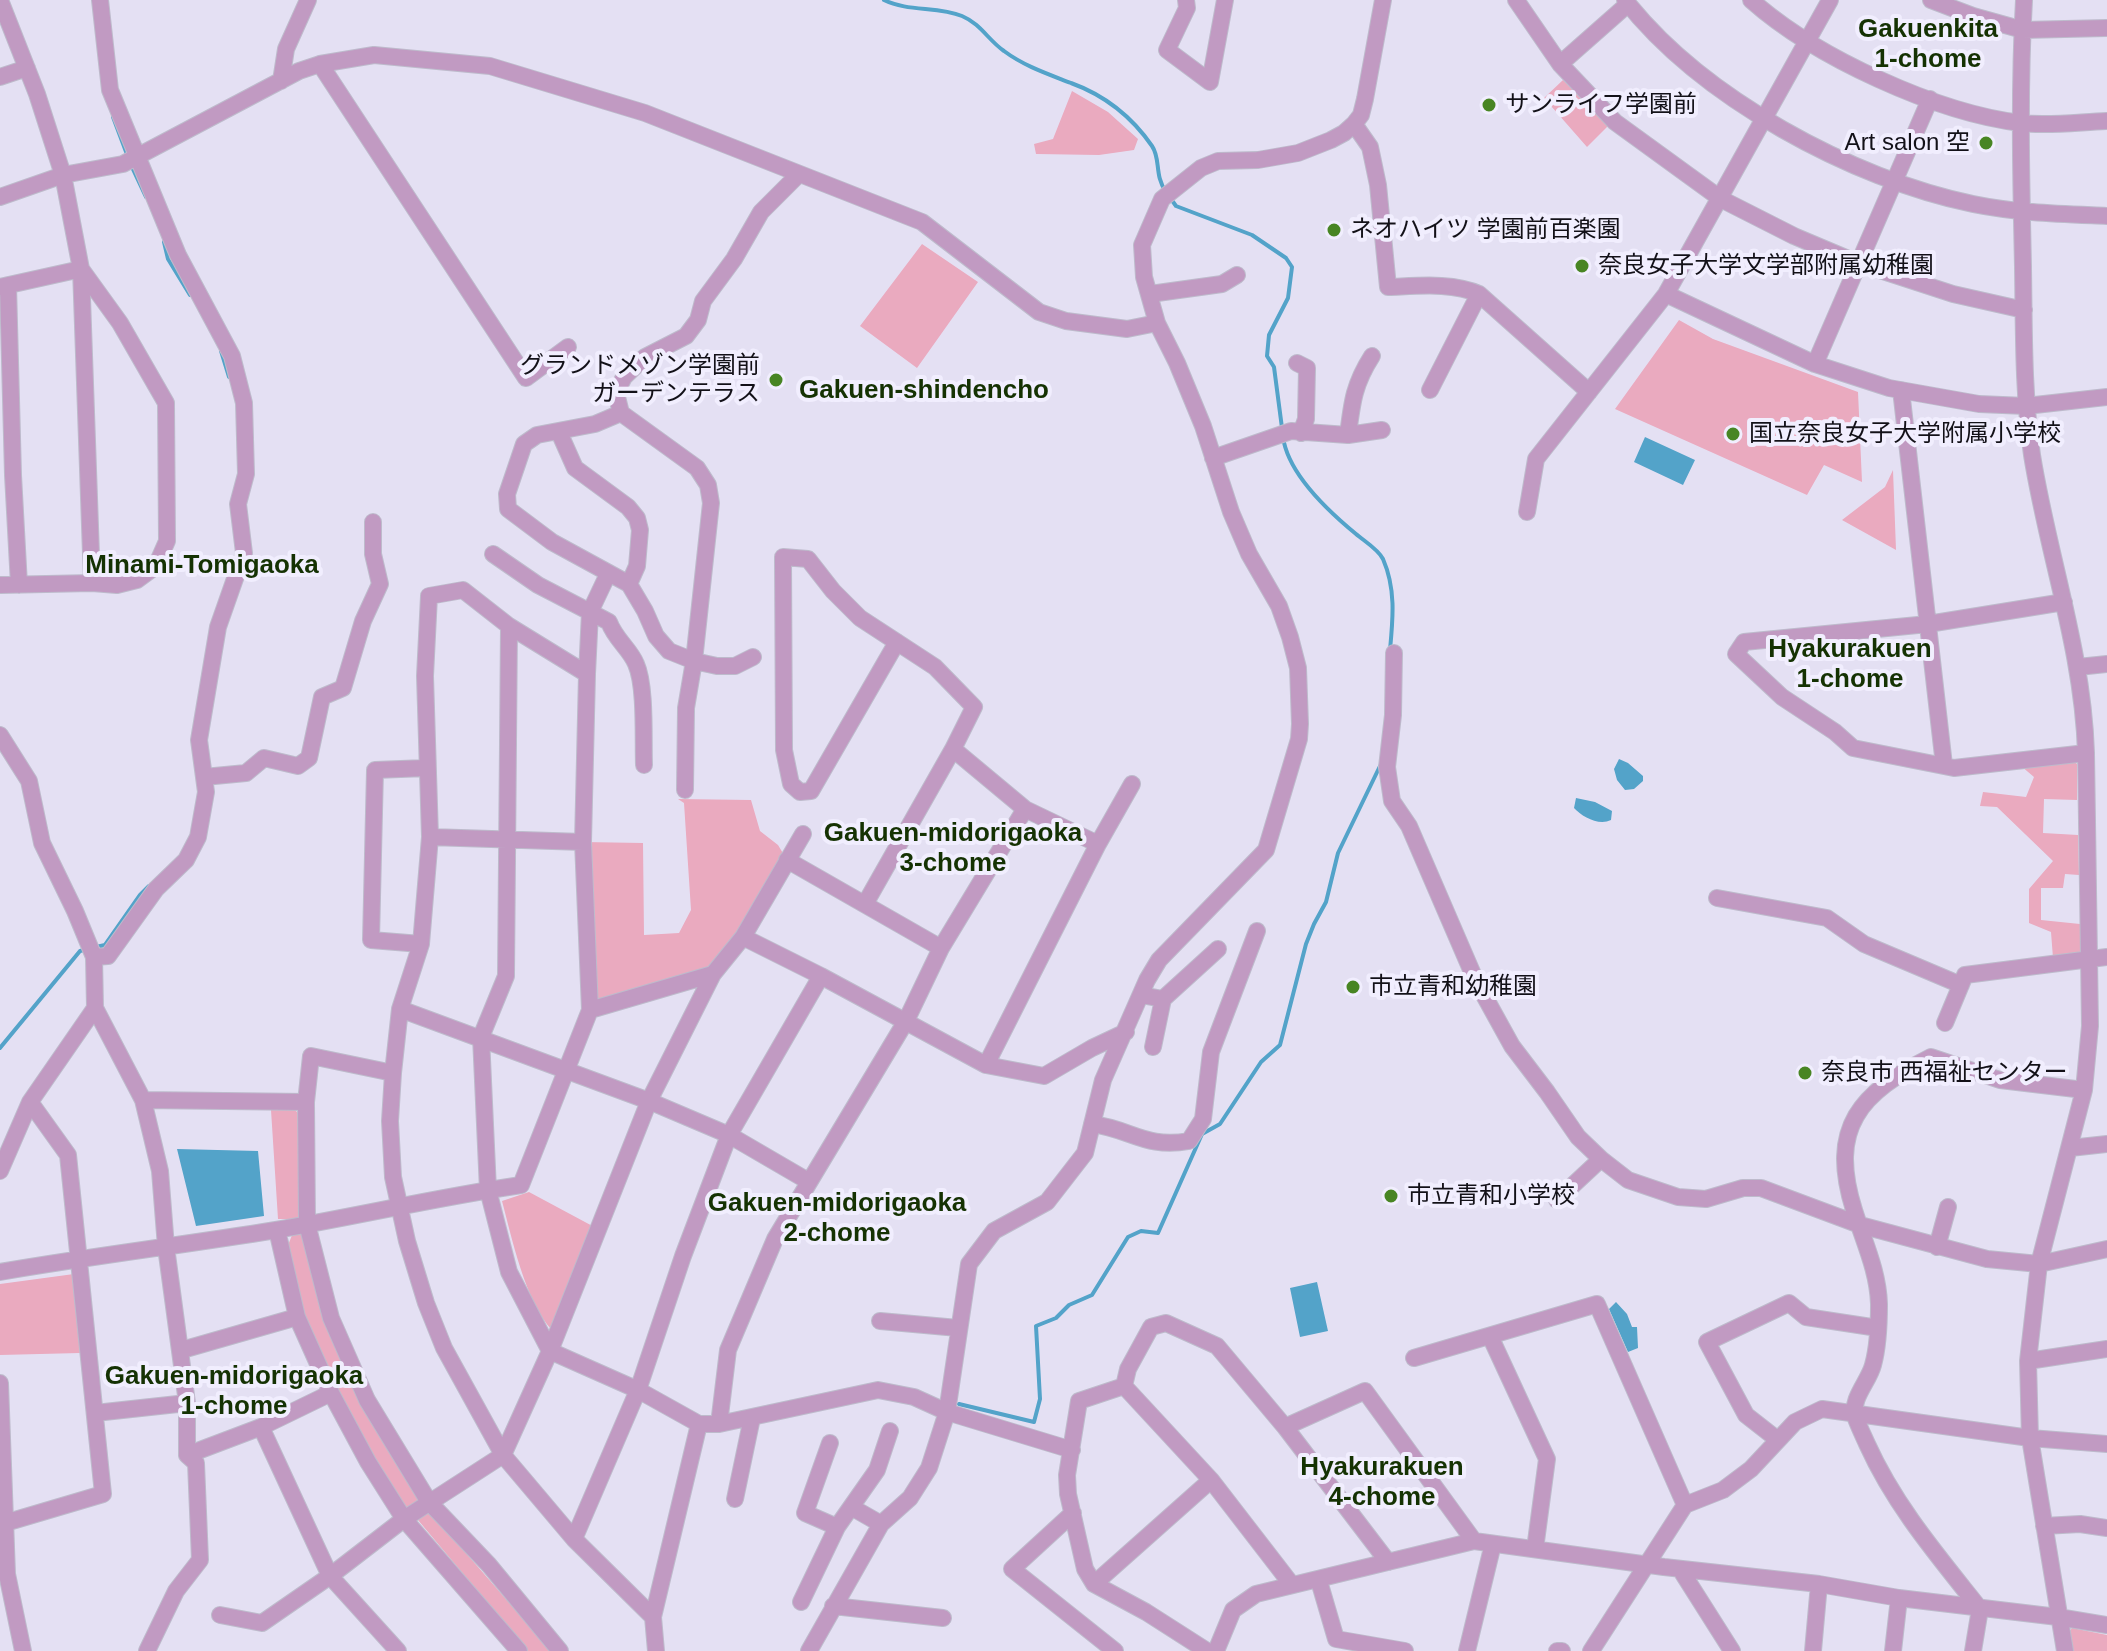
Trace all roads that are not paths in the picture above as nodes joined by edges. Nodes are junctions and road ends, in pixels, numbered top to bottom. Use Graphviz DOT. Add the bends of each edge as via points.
graph roads {
  1 [pos="0,0"];
  2 [pos="100,0"];
  3 [pos="308,0"];
  4 [pos="1186,0"];
  5 [pos="1225,0"];
  6 [pos="1383,0"];
  7 [pos="1516,0"];
  8 [pos="1751,0"];
  9 [pos="1830,0"];
  10 [pos="1931,0"];
  11 [pos="2024,0"];
  12 [pos="1626,2"];
  13 [pos="2107,28"];
  14 [pos="2023,30"];
  15 [pos="1808,40"];
  16 [pos="320,64"];
  17 [pos="1560,64"];
  18 [pos="27,68"];
  19 [pos="0,77"];
  20 [pos="281,81"];
  21 [pos="1930,99"];
  22 [pos="1766,119"];
  23 [pos="2107,121"];
  24 [pos="2023,123"];
  25 [pos="1354,124"];
  26 [pos="131,160"];
  27 [pos="63,175"];
  28 [pos="798,175"];
  29 [pos="1896,182"];
  30 [pos="0,197"];
  31 [pos="1721,199"];
  32 [pos="2022,212"];
  33 [pos="2107,216"];
  34 [pos="1858,263"];
  35 [pos="81,269"];
  36 [pos="1237,275"];
  37 [pos="4,286"];
  38 [pos="1150,294"];
  39 [pos="1479,294"];
  40 [pos="1666,294"];
  41 [pos="2024,310"];
  42 [pos="1157,323"];
  43 [pos="568,347"];
  44 [pos="1372,356"];
  45 [pos="5,362"];
  46 [pos="1297,363"];
  47 [pos="1815,364"];
  48 [pos="1430,390"];
  49 [pos="1901,390"];
  50 [pos="1589,392"];
  51 [pos="2107,397"];
  52 [pos="2026,406"];
  53 [pos="621,413"];
  54 [pos="1382,430"];
  55 [pos="559,432"];
  56 [pos="1296,432"];
  57 [pos="1348,435"];
  58 [pos="1213,458"];
  59 [pos="1527,512"];
  60 [pos="373,522"];
  61 [pos="493,554"];
  62 [pos="608,574"];
  63 [pos="92,583"];
  64 [pos="629,584"];
  65 [pos="0,585"];
  66 [pos="19,585"];
  67 [pos="2064,602"];
  68 [pos="590,612"];
  69 [pos="1928,624"];
  70 [pos="509,626"];
  71 [pos="897,642"];
  72 [pos="1394,653"];
  73 [pos="753,657"];
  74 [pos="694,661"];
  75 [pos="2107,664"];
  76 [pos="2078,667"];
  77 [pos="587,674"];
  78 [pos="0,735"];
  79 [pos="953,749"];
  80 [pos="2086,753"];
  81 [pos="644,765"];
  82 [pos="1944,765"];
  83 [pos="426,768"];
  84 [pos="204,777"];
  85 [pos="1132,784"];
  86 [pos="685,790"];
  87 [pos="1025,809"];
  88 [pos="803,834"];
  89 [pos="430,837"];
  90 [pos="505,839"];
  91 [pos="583,842"];
  92 [pos="1098,844"];
  93 [pos="787,860"];
  94 [pos="1717,898"];
  95 [pos="865,904"];
  96 [pos="1257,931"];
  97 [pos="743,937"];
  98 [pos="421,944"];
  99 [pos="941,948"];
  100 [pos="1218,949"];
  101 [pos="94,957"];
  102 [pos="2107,957"];
  103 [pos="2088,960"];
  104 [pos="713,974"];
  105 [pos="821,976"];
  106 [pos="1961,985"];
  107 [pos="1141,995"];
  108 [pos="1163,999"];
  109 [pos="95,1008"];
  110 [pos="400,1009"];
  111 [pos="590,1010"];
  112 [pos="906,1021"];
  113 [pos="1945,1023"];
  114 [pos="1126,1032"];
  115 [pos="481,1037"];
  116 [pos="1153,1047"];
  117 [pos="986,1065"];
  118 [pos="566,1070"];
  119 [pos="393,1073"];
  120 [pos="2084,1090"];
  121 [pos="143,1100"];
  122 [pos="649,1101"];
  123 [pos="30,1102"];
  124 [pos="306,1102"];
  125 [pos="1092,1124"];
  126 [pos="729,1135"];
  127 [pos="2107,1144"];
  128 [pos="2070,1148"];
  129 [pos="1601,1159"];
  130 [pos="0,1171"];
  131 [pos="808,1181"];
  132 [pos="488,1190"];
  133 [pos="1557,1200"];
  134 [pos="400,1206"];
  135 [pos="1948,1207"];
  136 [pos="307,1224"];
  137 [pos="1860,1225"];
  138 [pos="277,1230"];
  139 [pos="166,1247"];
  140 [pos="1937,1247"];
  141 [pos="2107,1249"];
  142 [pos="80,1258"];
  143 [pos="2039,1264"];
  144 [pos="0,1272"];
  145 [pos="297,1317"];
  146 [pos="880,1321"];
  147 [pos="958,1328"];
  148 [pos="1878,1328"];
  149 [pos="1490,1336"];
  150 [pos="2107,1349"];
  151 [pos="182,1350"];
  152 [pos="550,1351"];
  153 [pos="1414,1358"];
  154 [pos="2028,1361"];
  155 [pos="0,1383"];
  156 [pos="1124,1386"];
  157 [pos="638,1390"];
  158 [pos="331,1393"];
  159 [pos="187,1403"];
  160 [pos="947,1412"];
  161 [pos="1854,1412"];
  162 [pos="95,1413"];
  163 [pos="752,1418"];
  164 [pos="699,1424"];
  165 [pos="719,1424"];
  166 [pos="261,1427"];
  167 [pos="1285,1427"];
  168 [pos="890,1431"];
  169 [pos="2030,1438"];
  170 [pos="1778,1440"];
  171 [pos="830,1443"];
  172 [pos="2107,1444"];
  173 [pos="1072,1450"];
  174 [pos="187,1455"];
  175 [pos="503,1455"];
  176 [pos="1211,1480"];
  177 [pos="735,1499"];
  178 [pos="429,1502"];
  179 [pos="1685,1505"];
  180 [pos="853,1508"];
  181 [pos="1073,1513"];
  182 [pos="404,1519"];
  183 [pos="5,1523"];
  184 [pos="881,1524"];
  185 [pos="2044,1526"];
  186 [pos="837,1527"];
  187 [pos="2107,1528"];
  188 [pos="574,1539"];
  189 [pos="1474,1541"];
  190 [pos="1493,1544"];
  191 [pos="1535,1549"];
  192 [pos="1388,1562"];
  193 [pos="1645,1563"];
  194 [pos="1680,1569"];
  195 [pos="4,1574"];
  196 [pos="330,1576"];
  197 [pos="1319,1581"];
  198 [pos="1094,1584"];
  199 [pos="1819,1584"];
  200 [pos="1292,1585"];
  201 [pos="1899,1598"];
  202 [pos="801,1602"];
  203 [pos="833,1606"];
  204 [pos="1980,1609"];
  205 [pos="220,1615"];
  206 [pos="653,1617"];
  207 [pos="2058,1617"];
  208 [pos="943,1618"];
  209 [pos="2107,1625"];
  210 [pos="23,1651"];
  211 [pos="147,1651"];
  212 [pos="398,1651"];
  213 [pos="519,1651"];
  214 [pos="560,1651"];
  215 [pos="656,1651"];
  216 [pos="809,1651"];
  217 [pos="1115,1651"];
  218 [pos="1207,1651"];
  219 [pos="1216,1651"];
  220 [pos="1405,1651"];
  221 [pos="1467,1651"];
  222 [pos="1591,1651"];
  223 [pos="1732,1651"];
  224 [pos="1813,1651"];
  225 [pos="1893,1651"];
  226 [pos="1973,1651"];
  227 [pos="2065,1651"];
  1 -- 18 [label="street"];
  2 -- 26 [label="street" via="110,90"];
  3 -- 20 [label="street" via="286,49"];
  4 -- 5 [label="street" via="1167,50 1210,82"];
  6 -- 25 [label="street" via="1365,99"];
  7 -- 17 [label="street"];
  8 -- 15 [label="street"];
  9 -- 15 [label="street"];
  10 -- 14 [label="street"];
  11 -- 14 [label="street"];
  12 -- 17 [label="street"];
  12 -- 22 [label="street" via="1666,45"];
  13 -- 14 [label="street"];
  14 -- 24 [label="street"];
  15 -- 21 [label="street" via="1871,75"];
  15 -- 22 [label="street"];
  16 -- 20 [label="street"];
  16 -- 28 [label="street" via="374,55 490,66 645,113"];
  16 -- 43 [label="street" via="526,378"];
  17 -- 31 [label="street" via="1615,122"];
  18 -- 19 [label="street"];
  18 -- 27 [label="street"];
  20 -- 26 [label="street"];
  21 -- 24 [label="street"];
  21 -- 29 [label="street"];
  22 -- 29 [label="street" via="1829,155"];
  22 -- 31 [label="street"];
  23 -- 24 [label="street"];
  24 -- 32 [label="street"];
  25 -- 38 [label="street" via="1298,153 1218,161 1175,187 1162,199 1142,245"];
  25 -- 39 [label="street" via="1370,147 1378,185 1388,287"];
  26 -- 27 [label="street"];
  26 -- 84 [label="street" via="232,356 244,403 246,474 238,504 244,553 218,627 199,740"];
  27 -- 30 [label="street"];
  27 -- 35 [label="street"];
  28 -- 42 [label="street" via="922,222 1039,312 1127,329"];
  28 -- 53 [label="street" via="761,212 686,336 645,357 624,377 616,393"];
  29 -- 32 [label="street"];
  29 -- 34 [label="street"];
  31 -- 34 [label="street"];
  31 -- 40 [label="street"];
  32 -- 33 [label="street"];
  32 -- 41 [label="street"];
  34 -- 41 [label="street"];
  34 -- 47 [label="street"];
  35 -- 37 [label="street"];
  35 -- 63 [label="street"];
  35 -- 63 [label="street" via="120,323 166,403 167,541 156,566 137,580"];
  36 -- 38 [label="street" via="1222,284"];
  37 -- 45 [label="street"];
  38 -- 42 [label="street"];
  39 -- 48 [label="street"];
  39 -- 50 [label="street"];
  40 -- 47 [label="street"];
  40 -- 50 [label="street"];
  41 -- 52 [label="street"];
  42 -- 58 [label="street"];
  44 -- 57 [label="street" via="1352,397"];
  45 -- 66 [label="street"];
  46 -- 56 [label="street" via="1307,368 1306,419"];
  47 -- 49 [label="street"];
  49 -- 52 [label="street"];
  49 -- 69 [label="street"];
  50 -- 59 [label="street" via="1536,459"];
  51 -- 52 [label="street"];
  52 -- 67 [label="street"];
  53 -- 55 [label="street"];
  53 -- 74 [label="street" via="697,468 708,485 711,503"];
  54 -- 57 [label="street"];
  55 -- 62 [label="street" via="537,435 524,444 507,494 508,509"];
  55 -- 64 [label="street" via="575,468 637,518 637,566"];
  56 -- 57 [label="street"];
  56 -- 58 [label="street"];
  58 -- 107 [label="street" via="1249,554 1290,637 1298,668 1299,739 1266,850 1159,960"];
  60 -- 84 [label="street" via="380,584 343,688 322,697 309,758 298,766 264,758 246,773"];
  61 -- 68 [label="street"];
  62 -- 64 [label="street"];
  62 -- 68 [label="street"];
  63 -- 66 [label="street"];
  64 -- 74 [label="street" via="656,636 669,651"];
  65 -- 66 [label="street"];
  67 -- 69 [label="street"];
  67 -- 76 [label="street"];
  68 -- 77 [label="street"];
  68 -- 81 [label="street" via="609,622 637,665"];
  69 -- 82 [label="street"];
  69 -- 82 [label="street" via="1744,642 1736,654 1782,697 1853,748"];
  70 -- 77 [label="street"];
  70 -- 83 [label="street" via="463,590 429,596"];
  70 -- 90 [label="street"];
  71 -- 71 [label="street" via="819,779 811,791 800,792 791,784 784,750 783,557 808,559 860,618"];
  71 -- 79 [label="street" via="935,667 974,707"];
  72 -- 129 [label="street" via="1387,767 1392,801 1409,826 1464,955 1512,1046 1578,1137"];
  73 -- 74 [label="street" via="735,666"];
  74 -- 86 [label="street" via="686,708"];
  75 -- 76 [label="street"];
  76 -- 80 [label="street"];
  77 -- 91 [label="street"];
  78 -- 101 [label="street" via="29,781 42,843"];
  79 -- 87 [label="street"];
  79 -- 95 [label="street"];
  80 -- 82 [label="street"];
  80 -- 103 [label="street"];
  83 -- 89 [label="street"];
  83 -- 98 [label="street" via="375,770 371,940"];
  84 -- 101 [label="street" via="198,837 186,860 156,889 108,956"];
  85 -- 92 [label="street"];
  87 -- 92 [label="street"];
  87 -- 99 [label="street"];
  88 -- 93 [label="street"];
  89 -- 90 [label="street"];
  89 -- 98 [label="street"];
  90 -- 91 [label="street"];
  90 -- 115 [label="street" via="506,976"];
  91 -- 111 [label="street"];
  92 -- 117 [label="street"];
  93 -- 95 [label="street"];
  93 -- 97 [label="street"];
  94 -- 106 [label="street" via="1827,918 1864,944"];
  95 -- 99 [label="street"];
  96 -- 125 [label="street" via="1211,1052 1203,1119 1189,1141 1145,1141 1113,1126"];
  97 -- 104 [label="street"];
  97 -- 105 [label="street"];
  98 -- 110 [label="street"];
  99 -- 112 [label="street"];
  100 -- 108 [label="street"];
  101 -- 109 [label="street"];
  102 -- 103 [label="street"];
  103 -- 106 [label="street" via="1965,975"];
  103 -- 120 [label="street" via="2090,1026"];
  104 -- 111 [label="street"];
  104 -- 122 [label="street"];
  105 -- 112 [label="street"];
  105 -- 126 [label="street"];
  106 -- 113 [label="street"];
  107 -- 108 [label="street"];
  107 -- 114 [label="street"];
  108 -- 116 [label="street"];
  109 -- 121 [label="street"];
  109 -- 123 [label="street"];
  110 -- 115 [label="street"];
  110 -- 119 [label="street"];
  111 -- 118 [label="street"];
  112 -- 117 [label="street"];
  112 -- 131 [label="street"];
  114 -- 117 [label="street" via="1044,1076"];
  114 -- 125 [label="street" via="1103,1080"];
  115 -- 118 [label="street"];
  115 -- 132 [label="street"];
  118 -- 122 [label="street"];
  118 -- 132 [label="street" via="521,1185"];
  119 -- 124 [label="street" via="311,1056"];
  119 -- 134 [label="street" via="393,1177"];
  120 -- 128 [label="street"];
  120 -- 137 [label="street" via="2000,1080 1931,1057 1894,1077 1868,1097 1852,1119 1847,1139 1845,1169"];
  121 -- 124 [label="street"];
  121 -- 139 [label="street" via="160,1171"];
  122 -- 126 [label="street"];
  122 -- 152 [label="street"];
  123 -- 130 [label="street"];
  123 -- 142 [label="street" via="68,1155"];
  124 -- 136 [label="street"];
  125 -- 147 [label="street" via="1085,1153 1047,1202 994,1231 969,1264"];
  126 -- 131 [label="street"];
  126 -- 157 [label="street"];
  127 -- 128 [label="street"];
  128 -- 143 [label="street"];
  129 -- 133 [label="street"];
  129 -- 137 [label="street" via="1628,1180 1678,1197 1706,1199 1761,1188"];
  131 -- 165 [label="street" via="775,1239 728,1350"];
  132 -- 134 [label="street"];
  132 -- 152 [label="street" via="509,1272"];
  134 -- 136 [label="street"];
  134 -- 175 [label="street" via="444,1348"];
  135 -- 140 [label="street"];
  136 -- 138 [label="street"];
  136 -- 178 [label="street" via="331,1318 367,1400"];
  137 -- 140 [label="street"];
  137 -- 148 [label="street" via="1873,1267"];
  138 -- 139 [label="street"];
  138 -- 145 [label="street"];
  139 -- 142 [label="street"];
  139 -- 151 [label="street"];
  140 -- 143 [label="street"];
  141 -- 143 [label="street"];
  142 -- 144 [label="street"];
  142 -- 162 [label="street"];
  143 -- 154 [label="street"];
  145 -- 151 [label="street"];
  145 -- 158 [label="street"];
  146 -- 147 [label="street"];
  147 -- 160 [label="street"];
  148 -- 161 [label="street" via="1873,1366"];
  148 -- 170 [label="street" via="1806,1317 1789,1303 1707,1342 1746,1415"];
  149 -- 153 [label="street"];
  149 -- 179 [label="street" via="1597,1304"];
  149 -- 191 [label="street" via="1547,1459"];
  150 -- 154 [label="street"];
  151 -- 159 [label="street"];
  152 -- 157 [label="street"];
  152 -- 175 [label="street"];
  154 -- 169 [label="street"];
  155 -- 183 [label="street"];
  156 -- 167 [label="street" via="1151,1327 1166,1323 1217,1346"];
  156 -- 173 [label="street" via="1079,1401"];
  156 -- 176 [label="street"];
  157 -- 164 [label="street"];
  157 -- 188 [label="street"];
  158 -- 166 [label="street"];
  158 -- 182 [label="street"];
  159 -- 162 [label="street"];
  159 -- 174 [label="street"];
  160 -- 163 [label="street" via="914,1397 878,1390"];
  160 -- 173 [label="street"];
  160 -- 184 [label="street" via="929,1468 910,1498"];
  161 -- 169 [label="street"];
  161 -- 170 [label="street" via="1822,1409 1795,1422"];
  161 -- 204 [label="street" via="1883,1479"];
  162 -- 183 [label="street" via="103,1494"];
  163 -- 165 [label="street"];
  163 -- 177 [label="street"];
  164 -- 165 [label="street"];
  164 -- 206 [label="street"];
  166 -- 174 [label="street"];
  166 -- 196 [label="street"];
  167 -- 189 [label="street" via="1365,1391"];
  167 -- 192 [label="street"];
  168 -- 180 [label="street" via="877,1470"];
  169 -- 172 [label="street"];
  169 -- 185 [label="street"];
  170 -- 179 [label="street" via="1723,1490"];
  171 -- 186 [label="street" via="805,1513"];
  173 -- 181 [label="street" via="1067,1475"];
  174 -- 211 [label="street" via="196,1463 200,1560 176,1591"];
  175 -- 178 [label="street"];
  175 -- 188 [label="street"];
  176 -- 198 [label="street"];
  176 -- 200 [label="street"];
  178 -- 182 [label="street"];
  178 -- 214 [label="street"];
  179 -- 193 [label="street"];
  180 -- 184 [label="street"];
  180 -- 186 [label="street"];
  181 -- 198 [label="street" via="1085,1569"];
  181 -- 217 [label="street" via="1012,1569"];
  182 -- 196 [label="street"];
  182 -- 213 [label="street"];
  183 -- 195 [label="street"];
  184 -- 203 [label="street"];
  185 -- 187 [label="street"];
  185 -- 207 [label="street"];
  186 -- 202 [label="street"];
  188 -- 206 [label="street"];
  189 -- 190 [label="street"];
  189 -- 192 [label="street"];
  190 -- 191 [label="street"];
  190 -- 221 [label="street"];
  191 -- 193 [label="street"];
  192 -- 197 [label="street"];
  193 -- 194 [label="street"];
  193 -- 222 [label="street"];
  194 -- 199 [label="street"];
  194 -- 223 [label="street"];
  195 -- 210 [label="street"];
  196 -- 205 [label="street" via="262,1623"];
  196 -- 212 [label="street"];
  197 -- 200 [label="street"];
  197 -- 220 [label="street" via="1336,1639"];
  198 -- 218 [label="street"];
  199 -- 201 [label="street"];
  199 -- 224 [label="street"];
  200 -- 219 [label="street" via="1256,1594 1233,1610"];
  201 -- 204 [label="street"];
  201 -- 225 [label="street"];
  203 -- 208 [label="street"];
  203 -- 216 [label="street"];
  204 -- 207 [label="street"];
  204 -- 226 [label="street"];
  206 -- 215 [label="street"];
  207 -- 209 [label="street"];
  207 -- 227 [label="street"];
}
